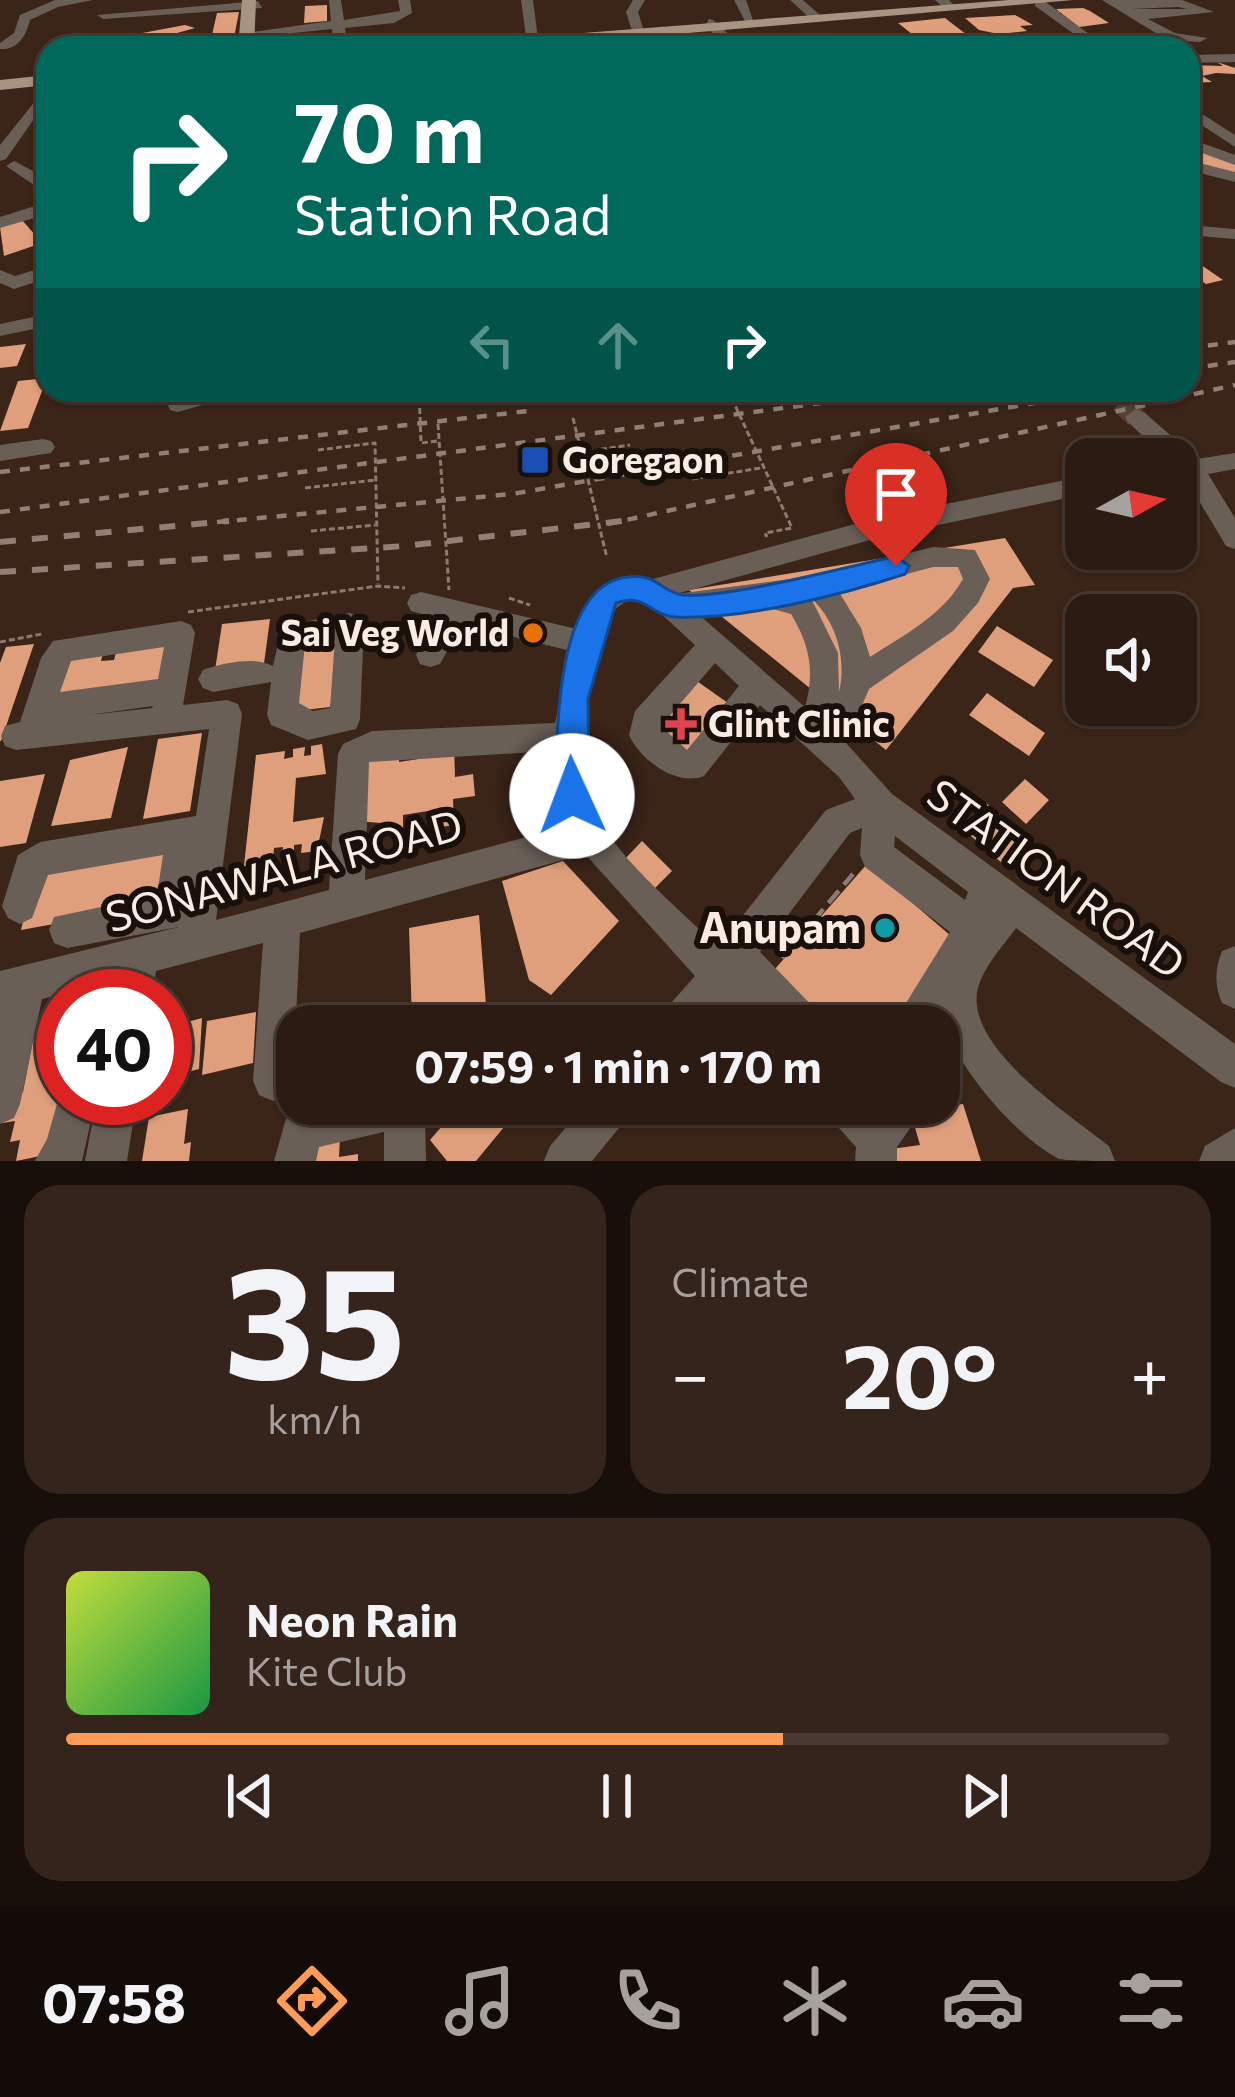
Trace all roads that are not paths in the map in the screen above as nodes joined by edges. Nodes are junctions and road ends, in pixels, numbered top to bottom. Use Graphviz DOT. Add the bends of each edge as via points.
graph roads {
  1 [pos="14,0"];
  2 [pos="88,0"];
  3 [pos="335,0"];
  4 [pos="404,0"];
  5 [pos="527,0"];
  6 [pos="639,0"];
  7 [pos="740,0"];
  8 [pos="796,0"];
  9 [pos="1066,0"];
  10 [pos="945,2"];
  11 [pos="1013,2"];
  12 [pos="254,3"];
  13 [pos="1113,3"];
  14 [pos="1173,14"];
  15 [pos="103,15"];
  16 [pos="815,16"];
  17 [pos="1133,16"];
  18 [pos="749,20"];
  19 [pos="337,24"];
  20 [pos="711,25"];
  21 [pos="637,28"];
  22 [pos="1150,28"];
  23 [pos="251,36"];
  24 [pos="261,36"];
  25 [pos="339,36"];
  26 [pos="532,36"];
  27 [pos="593,36"];
  28 [pos="723,36"];
  29 [pos="1062,36"];
  30 [pos="1078,36"];
  31 [pos="1172,36"];
  32 [pos="2,51"];
  33 [pos="1235,58"];
  34 [pos="1200,59"];
  35 [pos="36,86"];
  36 [pos="0,88"];
  37 [pos="36,106"];
  38 [pos="1200,117"];
  39 [pos="36,125"];
  40 [pos="1200,127"];
  41 [pos="1211,135"];
  42 [pos="1235,142"];
  43 [pos="1200,147"];
  44 [pos="1235,160"];
  45 [pos="5,162"];
  46 [pos="36,164"];
  47 [pos="1200,168"];
  48 [pos="1235,176"];
  49 [pos="36,179"];
  50 [pos="36,214"];
  51 [pos="0,223"];
  52 [pos="1200,231"];
  53 [pos="1235,234"];
  54 [pos="0,276"];
  55 [pos="36,276"];
  56 [pos="36,322"];
  57 [pos="0,330"];
  58 [pos="1124,405"];
  59 [pos="1154,438"];
  60 [pos="44,447"];
  61 [pos="0,453"];
  62 [pos="1235,461"];
  63 [pos="1197,468"];
  64 [pos="1197,488"];
  65 [pos="1065,489"];
  66 [pos="1235,539"];
  67 [pos="820,586"];
  68 [pos="663,598"];
  69 [pos="752,598"];
  70 [pos="587,643"];
  71 [pos="715,643"];
  72 [pos="430,655"];
  73 [pos="262,673"];
  74 [pos="861,679"];
  75 [pos="760,682"];
  76 [pos="221,697"];
  77 [pos="169,704"];
  78 [pos="281,713"];
  79 [pos="570,736"];
  80 [pos="829,750"];
  81 [pos="880,806"];
  82 [pos="838,821"];
  83 [pos="138,826"];
  84 [pos="203,826"];
  85 [pos="590,836"];
  86 [pos="1002,892"];
  87 [pos="346,903"];
  88 [pos="20,906"];
  89 [pos="187,907"];
  90 [pos="283,920"];
  91 [pos="972,927"];
  92 [pos="67,930"];
  93 [pos="195,944"];
  94 [pos="140,957"];
  95 [pos="1235,964"];
  96 [pos="120,969"];
  97 [pos="138,969"];
  98 [pos="740,970"];
  99 [pos="1235,990"];
  100 [pos="7,992"];
  101 [pos="701,1005"];
  102 [pos="758,1005"];
  103 [pos="780,1005"];
  104 [pos="924,1005"];
  105 [pos="1235,1068"];
  106 [pos="273,1081"];
  107 [pos="0,1104"];
  108 [pos="71,1125"];
  109 [pos="112,1125"];
  110 [pos="595,1125"];
  111 [pos="859,1125"];
  112 [pos="1235,1149"];
  113 [pos="877,1150"];
  114 [pos="56,1161"];
  115 [pos="106,1161"];
  116 [pos="295,1161"];
  117 [pos="405,1161"];
  118 [pos="565,1161"];
  119 [pos="1094,1161"];
  120 [pos="1220,1161"];
  1 -- 32 [label="street"];
  2 -- 32 [label="street" via="24,18 20,35"];
  3 -- 19 [label="street"];
  4 -- 19 [label="street" via="402,17"];
  5 -- 26 [label="street"];
  6 -- 21 [label="street" via="632,11"];
  7 -- 18 [label="street"];
  8 -- 16 [label="street"];
  9 -- 11 [label="main road"];
  10 -- 11 [label="main road"];
  10 -- 16 [label="main road"];
  11 -- 20 [label="main road"];
  11 -- 29 [label="street"];
  11 -- 30 [label="street"];
  12 -- 15 [label="street"];
  12 -- 23 [label="main road"];
  13 -- 14 [label="street" via="1179,3 1208,12"];
  13 -- 17 [label="street"];
  14 -- 17 [label="street"];
  14 -- 22 [label="street" via="1191,25"];
  16 -- 18 [label="main road"];
  17 -- 22 [label="street"];
  18 -- 20 [label="main road"];
  19 -- 24 [label="street" via="300,21"];
  19 -- 25 [label="street"];
  20 -- 21 [label="main road"];
  20 -- 27 [label="main road"];
  20 -- 28 [label="street"];
  21 -- 26 [label="main road"];
  22 -- 31 [label="street"];
  33 -- 34 [label="street"];
  35 -- 36 [label="main road"];
  37 -- 45 [label="street"];
  38 -- 42 [label="street"];
  39 -- 45 [label="street"];
  40 -- 41 [label="street"];
  43 -- 44 [label="street"];
  45 -- 46 [label="street"];
  45 -- 49 [label="street"];
  47 -- 48 [label="street"];
  50 -- 51 [label="street"];
  52 -- 53 [label="street"];
  54 -- 55 [label="street" via="14,283"];
  56 -- 57 [label="street"];
  58 -- 59 [label="street"];
  60 -- 61 [label="street"];
  62 -- 63 [label="street"];
  64 -- 66 [label="street"];
  65 -- 68 [label="street" via="881,527"];
  67 -- 69 [label="street"];
  67 -- 74 [label="street" via="839,611"];
  67 -- 74 [label="street" via="933,556 966,557 977,580 947,617"];
  68 -- 69 [label="street"];
  68 -- 70 [label="street" via="626,588 606,595"];
  68 -- 71 [label="street, STATION ROAD"];
  69 -- 80 [label="street" via="800,604 824,643"];
  70 -- 72 [label="street" via="438,598"];
  70 -- 79 [label="street"];
  71 -- 75 [label="street, STATION ROAD"];
  71 -- 75 [label="street" via="646,721 644,735 693,766"];
  73 -- 76 [label="street"];
  74 -- 80 [label="street"];
  75 -- 80 [label="street, STATION ROAD"];
  76 -- 77 [label="street"];
  76 -- 78 [label="street"];
  76 -- 84 [label="street"];
  77 -- 77 [label="street" via="30,726 63,650 182,633"];
  79 -- 85 [label="street" via="572,796"];
  79 -- 87 [label="street" via="372,745 353,754"];
  80 -- 81 [label="street, STATION ROAD"];
  80 -- 82 [label="street"];
  81 -- 82 [label="street, STATION ROAD"];
  81 -- 86 [label="street, STATION ROAD"];
  81 -- 91 [label="street" via="877,855"];
  82 -- 98 [label="street"];
  83 -- 84 [label="street"];
  84 -- 88 [label="street" via="40,859 30,867"];
  84 -- 89 [label="street"];
  85 -- 87 [label="street, SONAWALA ROAD"];
  85 -- 98 [label="street"];
  86 -- 91 [label="street"];
  86 -- 105 [label="street, STATION ROAD"];
  86 -- 119 [label="street" via="960,982 961,1028 978,1059"];
  87 -- 90 [label="street, SONAWALA ROAD"];
  89 -- 92 [label="street"];
  89 -- 93 [label="street"];
  90 -- 93 [label="street, SONAWALA ROAD"];
  90 -- 106 [label="street"];
  91 -- 104 [label="street"];
  93 -- 94 [label="street, SONAWALA ROAD"];
  94 -- 96 [label="street, SONAWALA ROAD"];
  94 -- 97 [label="street"];
  95 -- 99 [label="street"];
  98 -- 101 [label="street"];
  98 -- 102 [label="street"];
  98 -- 103 [label="street"];
  100 -- 107 [label="street"];
  108 -- 114 [label="street"];
  109 -- 115 [label="street"];
  110 -- 118 [label="street"];
  111 -- 113 [label="street"];
  112 -- 120 [label="street"];
  116 -- 117 [label="street" via="297,1138 309,1126 396,1108 405,1116"];
}
